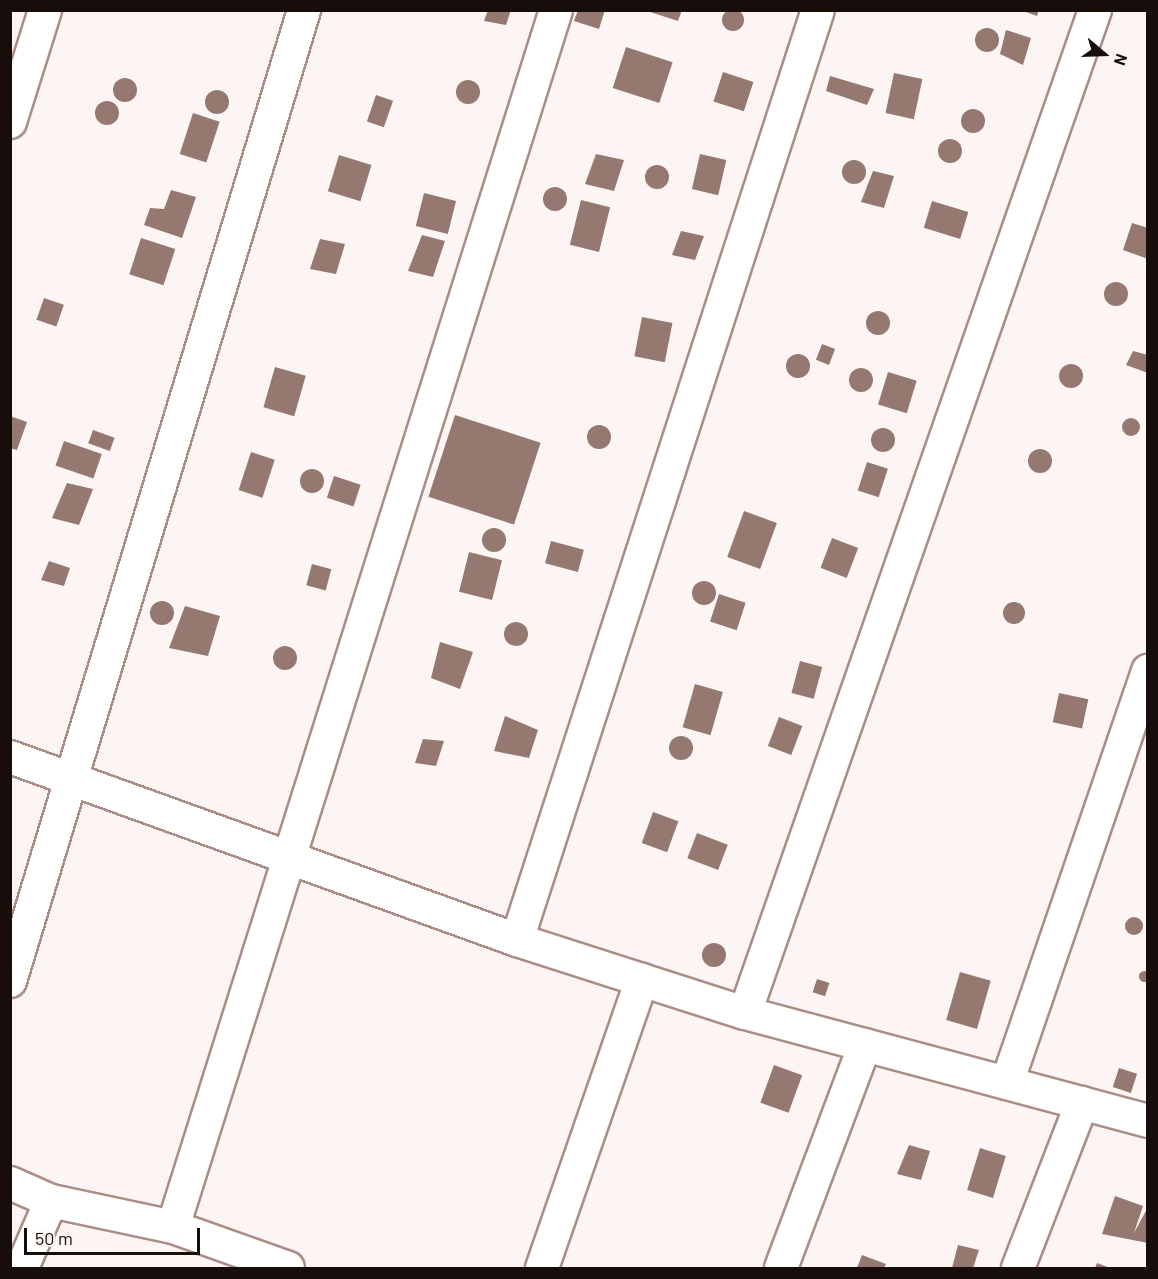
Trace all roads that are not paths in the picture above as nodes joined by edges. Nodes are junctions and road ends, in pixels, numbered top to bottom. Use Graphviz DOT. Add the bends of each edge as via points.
graph roads {
  1 [pos="45,10"];
  2 [pos="304,10"];
  3 [pos="556,10"];
  4 [pos="818,10"];
  5 [pos="1095,10"];
  6 [pos="10,122"];
  7 [pos="1148,670"];
  8 [pos="10,757"];
  9 [pos="72,776"];
  10 [pos="289,855"];
  11 [pos="517,940"];
  12 [pos="642,980"];
  13 [pos="10,981"];
  14 [pos="745,1012"];
  15 [pos="866,1045"];
  16 [pos="1007,1083"];
  17 [pos="1082,1103"];
  18 [pos="1148,1120"];
  19 [pos="10,1183"];
  20 [pos="51,1201"];
  21 [pos="173,1227"];
  22 [pos="22,1269"];
  23 [pos="288,1269"];
  24 [pos="542,1269"];
  25 [pos="781,1269"];
  26 [pos="1018,1269"];
  1 -- 6 [label="street"];
  2 -- 9 [label="street"];
  3 -- 10 [label="street"];
  4 -- 11 [label="street"];
  5 -- 14 [label="street"];
  7 -- 16 [label="street"];
  8 -- 9 [label="street"];
  9 -- 10 [label="street"];
  9 -- 13 [label="street"];
  10 -- 11 [label="street"];
  10 -- 21 [label="street"];
  11 -- 12 [label="street"];
  12 -- 14 [label="street"];
  12 -- 24 [label="street"];
  14 -- 15 [label="street"];
  15 -- 16 [label="street"];
  15 -- 25 [label="street"];
  16 -- 17 [label="street"];
  17 -- 18 [label="street"];
  17 -- 26 [label="street"];
  19 -- 20 [label="street"];
  20 -- 21 [label="street"];
  20 -- 22 [label="street"];
  21 -- 23 [label="street"];
}
